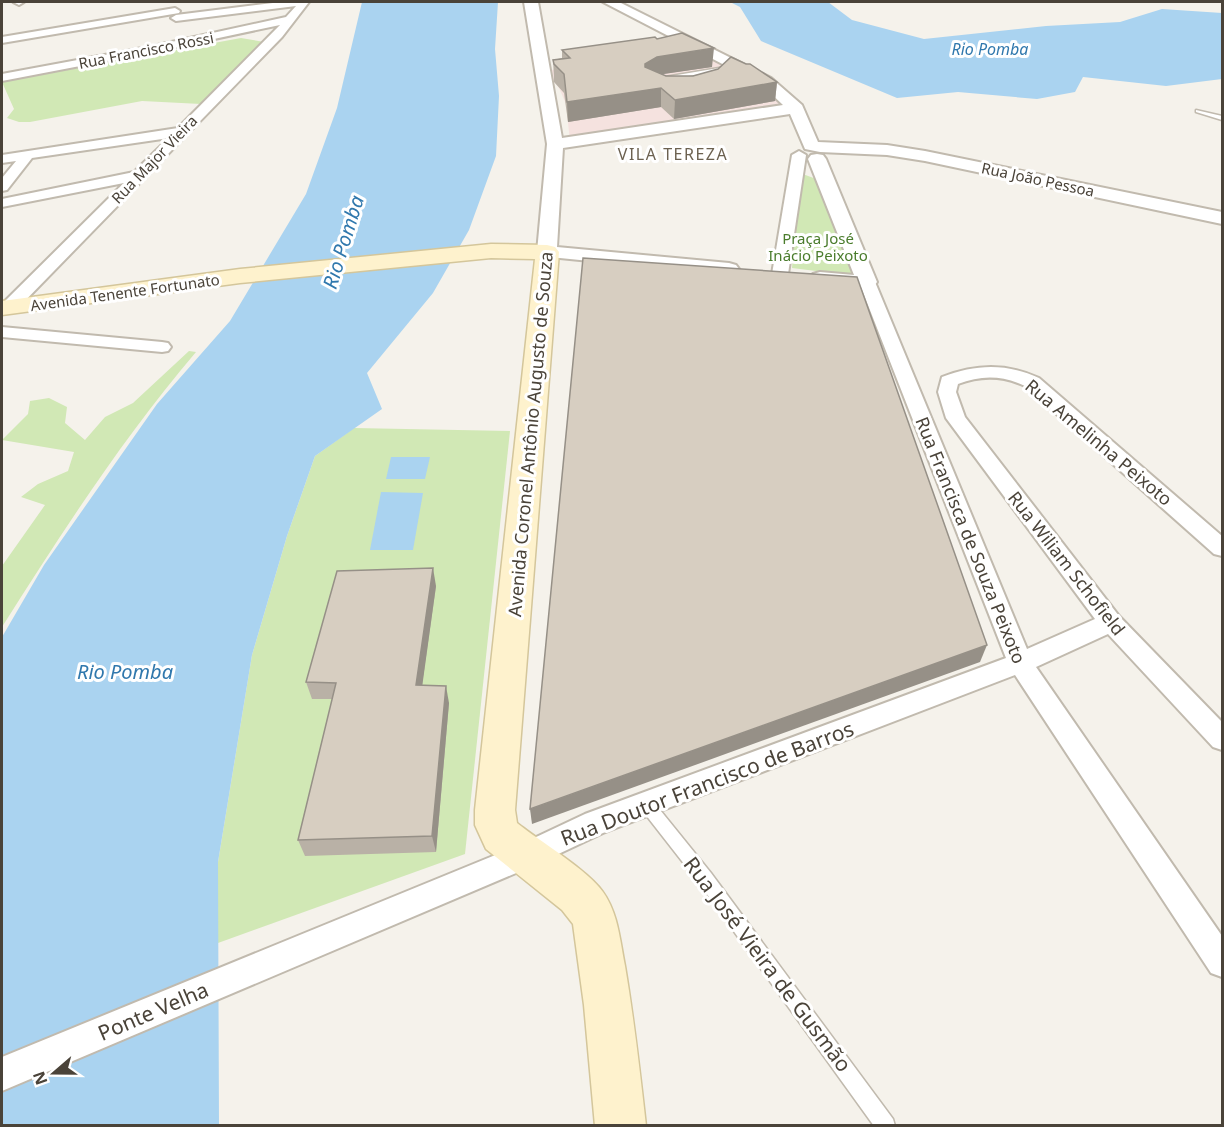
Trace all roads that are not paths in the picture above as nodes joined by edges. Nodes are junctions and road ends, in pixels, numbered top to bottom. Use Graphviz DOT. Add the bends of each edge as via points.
graph roads {
  1 [pos="303,2"];
  2 [pos="531,2"];
  3 [pos="610,2"];
  4 [pos="289,20"];
  5 [pos="178,22"];
  6 [pos="244,31"];
  7 [pos="278,35"];
  8 [pos="2,40"];
  9 [pos="692,43"];
  10 [pos="669,46"];
  11 [pos="734,68"];
  12 [pos="2,77"];
  13 [pos="724,79"];
  14 [pos="652,80"];
  15 [pos="796,108"];
  16 [pos="1198,111"];
  17 [pos="1222,118"];
  18 [pos="180,132"];
  19 [pos="555,144"];
  20 [pos="815,152"];
  21 [pos="28,155"];
  22 [pos="2,159"];
  23 [pos="137,176"];
  24 [pos="2,187"];
  25 [pos="2,203"];
  26 [pos="1222,218"];
  27 [pos="547,252"];
  28 [pos="780,274"];
  29 [pos="867,282"];
  30 [pos="4,310"];
  31 [pos="2,332"];
  32 [pos="162,346"];
  33 [pos="962,375"];
  34 [pos="1222,548"];
  35 [pos="1111,622"];
  36 [pos="1020,663"];
  37 [pos="1222,738"];
  38 [pos="647,805"];
  39 [pos="525,856"];
  40 [pos="305,948"];
  41 [pos="1222,962"];
  42 [pos="2,1074"];
  43 [pos="621,1125"];
  44 [pos="886,1125"];
  1 -- 4 [label="street, Rua Major Vieira"];
  1 -- 5 [label="street"];
  2 -- 19 [label="street, Avenida Coronel Antônio Augusto de Souza" via="547,62"];
  3 -- 9 [label="street"];
  4 -- 6 [label="street, Rua Francisco Rossi"];
  4 -- 7 [label="street, Rua Major Vieira"];
  5 -- 6 [label="street, Rua Francisco Rossi"];
  5 -- 8 [label="street"];
  5 -- 12 [label="street, Rua Francisco Rossi"];
  6 -- 7 [label="street"];
  7 -- 18 [label="street, Rua Major Vieira"];
  9 -- 10 [label="street"];
  9 -- 11 [label="street"];
  11 -- 13 [label="lane"];
  11 -- 14 [label="lane"];
  11 -- 15 [label="street" via="766,81"];
  15 -- 19 [label="street"];
  15 -- 20 [label="street"];
  16 -- 17 [label="lane"];
  18 -- 21 [label="street"];
  18 -- 23 [label="street, Rua Major Vieira"];
  19 -- 27 [label="street, Avenida Coronel Antônio Augusto de Souza"];
  20 -- 26 [label="street, Rua João Pessoa" via="851,148 925,156"];
  20 -- 28 [label="street"];
  20 -- 29 [label="street"];
  21 -- 22 [label="street"];
  21 -- 24 [label="street"];
  23 -- 25 [label="street"];
  23 -- 30 [label="street, Rua Major Vieira"];
  27 -- 28 [label="street"];
  27 -- 30 [label="main road, Avenida Tenente Fortunato" via="491,251 240,276"];
  27 -- 39 [label="main road, Avenida Coronel Antônio Augusto de Souza" via="495,810 501,836"];
  28 -- 29 [label="street"];
  29 -- 36 [label="street, Rua Francisca de Souza Peixoto"];
  31 -- 32 [label="street"];
  33 -- 34 [label="street, Rua Amelinha Peixoto" via="1003,370 1032,382"];
  33 -- 35 [label="street, Rua Wiliam Schofield" via="950,381 946,392 956,418"];
  35 -- 36 [label="street, Rua Doutor Francisco de Barros"];
  35 -- 37 [label="street, Rua Wiliam Schofield"];
  36 -- 38 [label="street, Rua Doutor Francisco de Barros"];
  36 -- 41 [label="street, Rua Francisca de Souza Peixoto"];
  38 -- 39 [label="street, Rua Doutor Francisco de Barros" via="595,823"];
  38 -- 44 [label="lane, Rua José Vieira de Gusmão" via="712,887"];
  39 -- 40 [label="street, Rua Doutor Francisco de Barros"];
  39 -- 43 [label="main road, Avenida Coronel Antônio Augusto de Souza" via="577,895 588,907 595,924"];
  40 -- 42 [label="street, Ponte Velha"];
}
